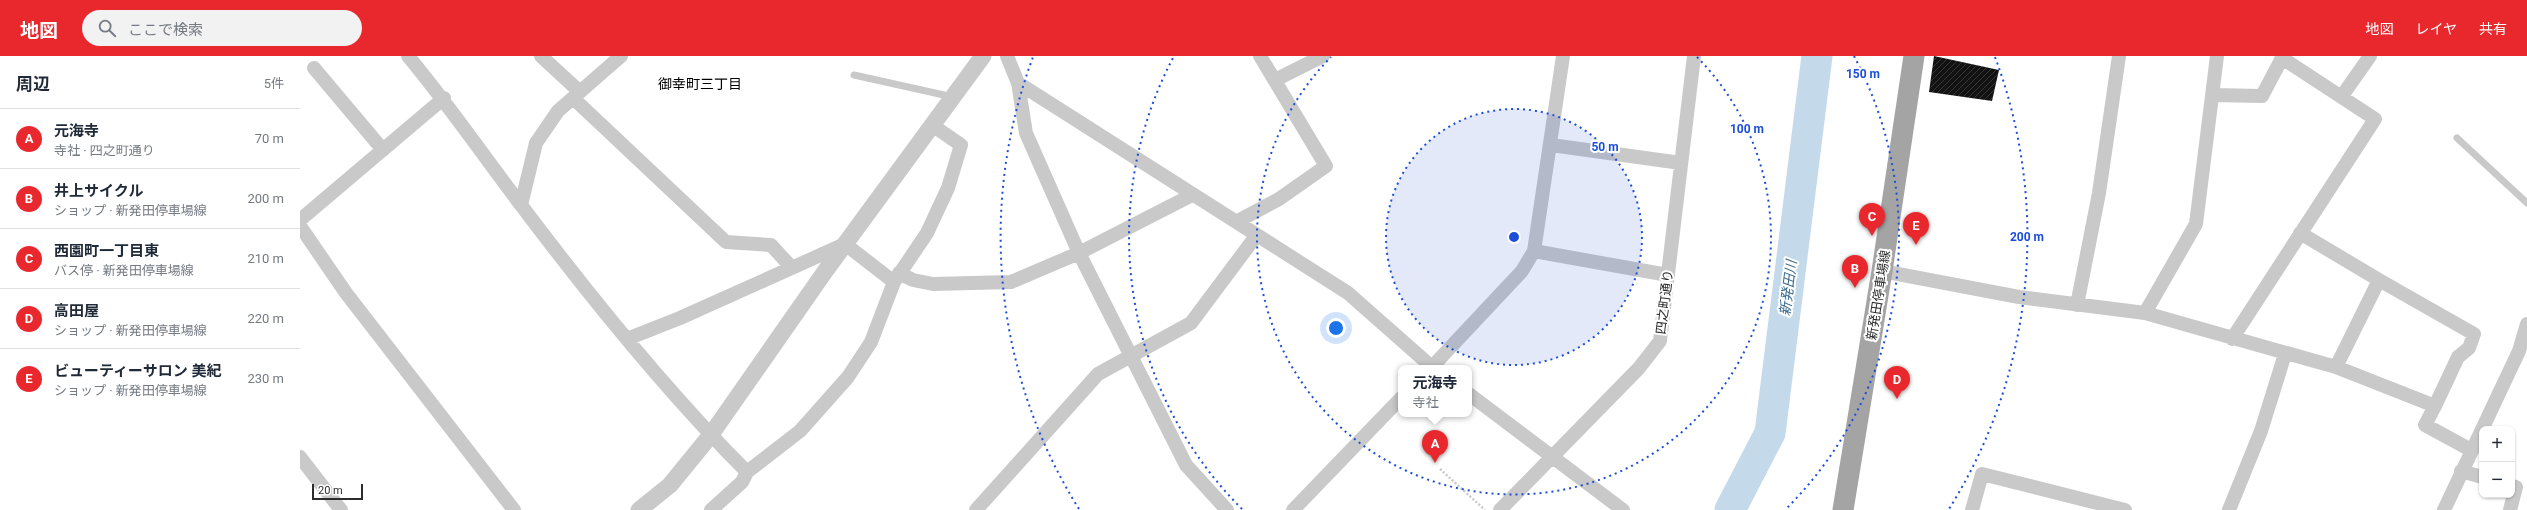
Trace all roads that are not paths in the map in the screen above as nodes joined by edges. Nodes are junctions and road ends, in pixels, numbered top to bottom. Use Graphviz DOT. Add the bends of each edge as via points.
graph roads {
  1 [pos="408,56"];
  2 [pos="542,56"];
  3 [pos="622,56"];
  4 [pos="983,56"];
  5 [pos="1007,56"];
  6 [pos="1260,56"];
  7 [pos="1323,56"];
  8 [pos="1563,56"];
  9 [pos="1694,56"];
  10 [pos="1914,56"];
  11 [pos="2119,56"];
  12 [pos="2217,56"];
  13 [pos="2370,56"];
  14 [pos="2300,62"];
  15 [pos="314,68"];
  16 [pos="854,75"];
  17 [pos="1275,80"];
  18 [pos="1018,83"];
  19 [pos="577,95"];
  20 [pos="2212,95"];
  21 [pos="2342,96"];
  22 [pos="953,97"];
  23 [pos="444,98"];
  24 [pos="932,125"];
  25 [pos="2457,138"];
  26 [pos="1551,145"];
  27 [pos="383,150"];
  28 [pos="1681,162"];
  29 [pos="1192,195"];
  30 [pos="2527,203"];
  31 [pos="521,205"];
  32 [pos="300,220"];
  33 [pos="1236,222"];
  34 [pos="300,226"];
  35 [pos="2300,233"];
  36 [pos="1256,236"];
  37 [pos="845,244"];
  38 [pos="1534,251"];
  39 [pos="1079,253"];
  40 [pos="792,268"];
  41 [pos="1882,272"];
  42 [pos="1668,275"];
  43 [pos="897,277"];
  44 [pos="2379,280"];
  45 [pos="2077,305"];
  46 [pos="2145,313"];
  47 [pos="2527,324"];
  48 [pos="2232,338"];
  49 [pos="627,339"];
  50 [pos="2285,354"];
  51 [pos="1130,357"];
  52 [pos="1429,365"];
  53 [pos="1435,365"];
  54 [pos="2336,367"];
  55 [pos="1472,396"];
  56 [pos="1398,401"];
  57 [pos="2436,406"];
  58 [pos="710,436"];
  59 [pos="2471,450"];
  60 [pos="1552,455"];
  61 [pos="300,457"];
  62 [pos="2461,471"];
  63 [pos="747,472"];
  64 [pos="2479,476"];
  65 [pos="2513,498"];
  66 [pos="341,510"];
  67 [pos="514,510"];
  68 [pos="639,510"];
  69 [pos="711,510"];
  70 [pos="976,510"];
  71 [pos="1227,510"];
  72 [pos="1293,510"];
  73 [pos="1500,510"];
  74 [pos="1624,510"];
  75 [pos="1843,510"];
  76 [pos="1972,510"];
  77 [pos="2125,510"];
  78 [pos="2229,510"];
  79 [pos="2444,510"];
  80 [pos="2510,510"];
  1 -- 23 [label="street"];
  2 -- 19 [label="street"];
  3 -- 19 [label="street"];
  4 -- 22 [label="street"];
  5 -- 18 [label="street"];
  6 -- 17 [label="street"];
  7 -- 17 [label="street"];
  8 -- 26 [label="street"];
  9 -- 28 [label="street, 四之町通り"];
  10 -- 41 [label="main road, 新発田停車場線"];
  11 -- 45 [label="street" via="2099,193"];
  12 -- 20 [label="street"];
  13 -- 21 [label="street"];
  14 -- 20 [label="street" via="2282,58 2262,96"];
  14 -- 21 [label="street"];
  15 -- 27 [label="street"];
  16 -- 22 [label="lane"];
  17 -- 33 [label="street" via="1326,166 1279,199"];
  18 -- 29 [label="street"];
  18 -- 39 [label="street" via="1026,133"];
  19 -- 31 [label="street" via="558,111 536,143"];
  19 -- 40 [label="street" via="726,242 771,244"];
  20 -- 46 [label="street" via="2196,224"];
  21 -- 35 [label="street" via="2375,119"];
  22 -- 24 [label="street"];
  23 -- 27 [label="street"];
  23 -- 31 [label="street"];
  24 -- 37 [label="street"];
  24 -- 43 [label="street" via="961,145 948,188 927,233"];
  25 -- 30 [label="lane"];
  26 -- 28 [label="street"];
  26 -- 38 [label="street"];
  27 -- 32 [label="street"];
  28 -- 42 [label="street, 四之町通り"];
  29 -- 33 [label="street"];
  29 -- 39 [label="street"];
  31 -- 49 [label="street"];
  33 -- 36 [label="street"];
  34 -- 67 [label="street" via="346,293"];
  35 -- 44 [label="street"];
  35 -- 48 [label="street"];
  36 -- 51 [label="street" via="1191,323"];
  36 -- 52 [label="street" via="1348,293"];
  37 -- 40 [label="street"];
  37 -- 43 [label="street"];
  37 -- 58 [label="street"];
  38 -- 42 [label="street"];
  38 -- 53 [label="street" via="1522,272"];
  39 -- 43 [label="street" via="1011,282 934,284"];
  39 -- 51 [label="street"];
  40 -- 49 [label="street"];
  41 -- 45 [label="street" via="2019,298"];
  41 -- 75 [label="main road, 新発田停車場線"];
  42 -- 60 [label="street, 四之町通り" via="1660,341 1639,368"];
  43 -- 63 [label="street" via="872,342 848,377 800,431"];
  44 -- 54 [label="street"];
  44 -- 57 [label="street" via="2474,334 2469,348 2458,357"];
  45 -- 46 [label="street"];
  46 -- 48 [label="street"];
  47 -- 59 [label="street" via="2519,351"];
  48 -- 50 [label="street"];
  49 -- 58 [label="street"];
  50 -- 54 [label="street"];
  50 -- 78 [label="street" via="2261,431"];
  51 -- 70 [label="street" via="1098,374"];
  51 -- 71 [label="street" via="1186,465"];
  54 -- 57 [label="street"];
  55 -- 60 [label="street"];
  56 -- 72 [label="street"];
  57 -- 59 [label="street" via="2425,425"];
  58 -- 63 [label="street"];
  58 -- 68 [label="street" via="670,485"];
  59 -- 62 [label="street"];
  60 -- 73 [label="street, 四之町通り"];
  60 -- 74 [label="street"];
  61 -- 66 [label="street"];
  62 -- 64 [label="street"];
  62 -- 79 [label="street"];
  63 -- 69 [label="street" via="742,482"];
  65 -- 80 [label="street"];
  76 -- 77 [label="street" via="1982,474"];
}
